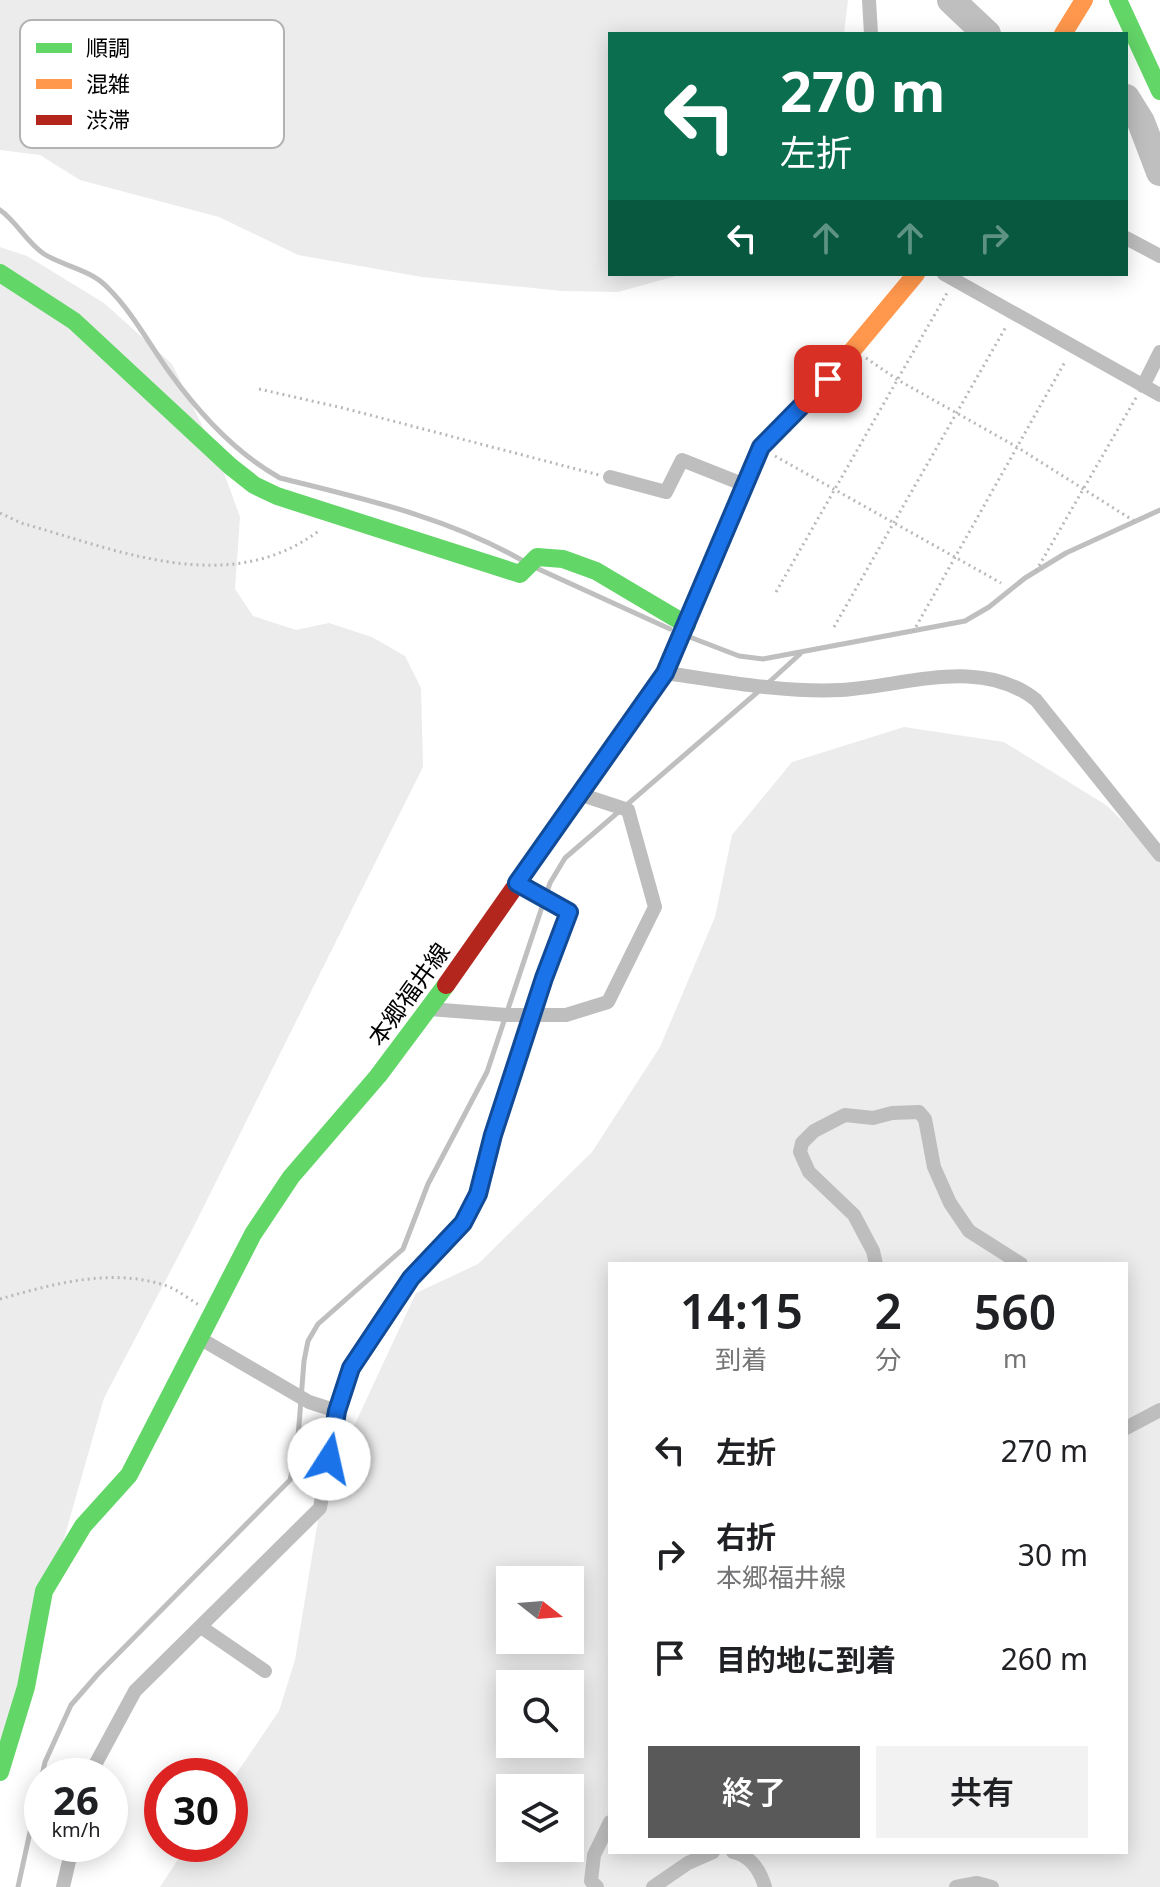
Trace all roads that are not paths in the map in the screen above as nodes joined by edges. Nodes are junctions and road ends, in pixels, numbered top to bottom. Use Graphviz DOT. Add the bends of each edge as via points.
graph roads {
  1 [pos="869,0"];
  2 [pos="1084,0"];
  3 [pos="1118,0"];
  4 [pos="871,32"];
  5 [pos="1064,32"];
  6 [pos="1158,81"];
  7 [pos="1128,239"];
  8 [pos="1160,256"];
  9 [pos="0,273"];
  10 [pos="914,276"];
  11 [pos="949,277"];
  12 [pos="1160,352"];
  13 [pos="1143,386"];
  14 [pos="1160,395"];
  15 [pos="610,477"];
  16 [pos="745,485"];
  17 [pos="687,625"];
  18 [pos="665,673"];
  19 [pos="579,794"];
  20 [pos="1160,855"];
  21 [pos="517,883"];
  22 [pos="429,1009"];
  23 [pos="533,1015"];
  24 [pos="876,1262"];
  25 [pos="1018,1262"];
  26 [pos="201,1339"];
  27 [pos="1160,1410"];
  28 [pos="337,1411"];
  29 [pos="1128,1427"];
  30 [pos="201,1627"];
  31 [pos="265,1671"];
  32 [pos="99,1758"];
  33 [pos="0,1772"];
  34 [pos="608,1826"];
  35 [pos="708,1854"];
  36 [pos="742,1854"];
  37 [pos="69,1862"];
  38 [pos="63,1887"];
  39 [pos="597,1887"];
  40 [pos="653,1887"];
  41 [pos="765,1887"];
  42 [pos="956,1887"];
  43 [pos="992,1887"];
  1 -- 4 [label="street"];
  2 -- 5 [label="main road"];
  3 -- 6 [label="main road"];
  7 -- 8 [label="street"];
  9 -- 17 [label="main road" via="74,321 254,485 520,574 537,557 563,559 596,571"];
  10 -- 16 [label="main road, 本郷福井線" via="761,447"];
  11 -- 13 [label="street"];
  12 -- 13 [label="street"];
  13 -- 14 [label="street"];
  15 -- 16 [label="street" via="666,492 682,460"];
  16 -- 17 [label="main road, 本郷福井線"];
  17 -- 18 [label="main road, 本郷福井線"];
  18 -- 19 [label="main road, 本郷福井線"];
  18 -- 20 [label="street" via="841,690 981,676 1022,689"];
  19 -- 21 [label="main road, 本郷福井線"];
  19 -- 23 [label="street" via="628,810 655,907 608,1002 566,1015"];
  21 -- 22 [label="main road, 本郷福井線"];
  21 -- 23 [label="street" via="569,912"];
  22 -- 23 [label="street"];
  22 -- 26 [label="main road, 本郷福井線" via="291,1177 253,1234"];
  23 -- 28 [label="street" via="478,1194 463,1223 411,1278 351,1368"];
  24 -- 25 [label="street" via="854,1215 809,1172 800,1152 814,1131 845,1115 873,1118 919,1112 950,1203 969,1231"];
  26 -- 28 [label="street" via="309,1402"];
  26 -- 33 [label="main road, 本郷福井線" via="129,1475 83,1526 44,1591 26,1687"];
  27 -- 29 [label="street"];
  28 -- 30 [label="street" via="320,1508"];
  30 -- 31 [label="street"];
  30 -- 32 [label="street" via="135,1691"];
  34 -- 39 [label="street" via="594,1855 591,1881"];
  35 -- 40 [label="street"];
  36 -- 41 [label="street" via="760,1870"];
  37 -- 38 [label="street"];
  42 -- 43 [label="street"];
}
